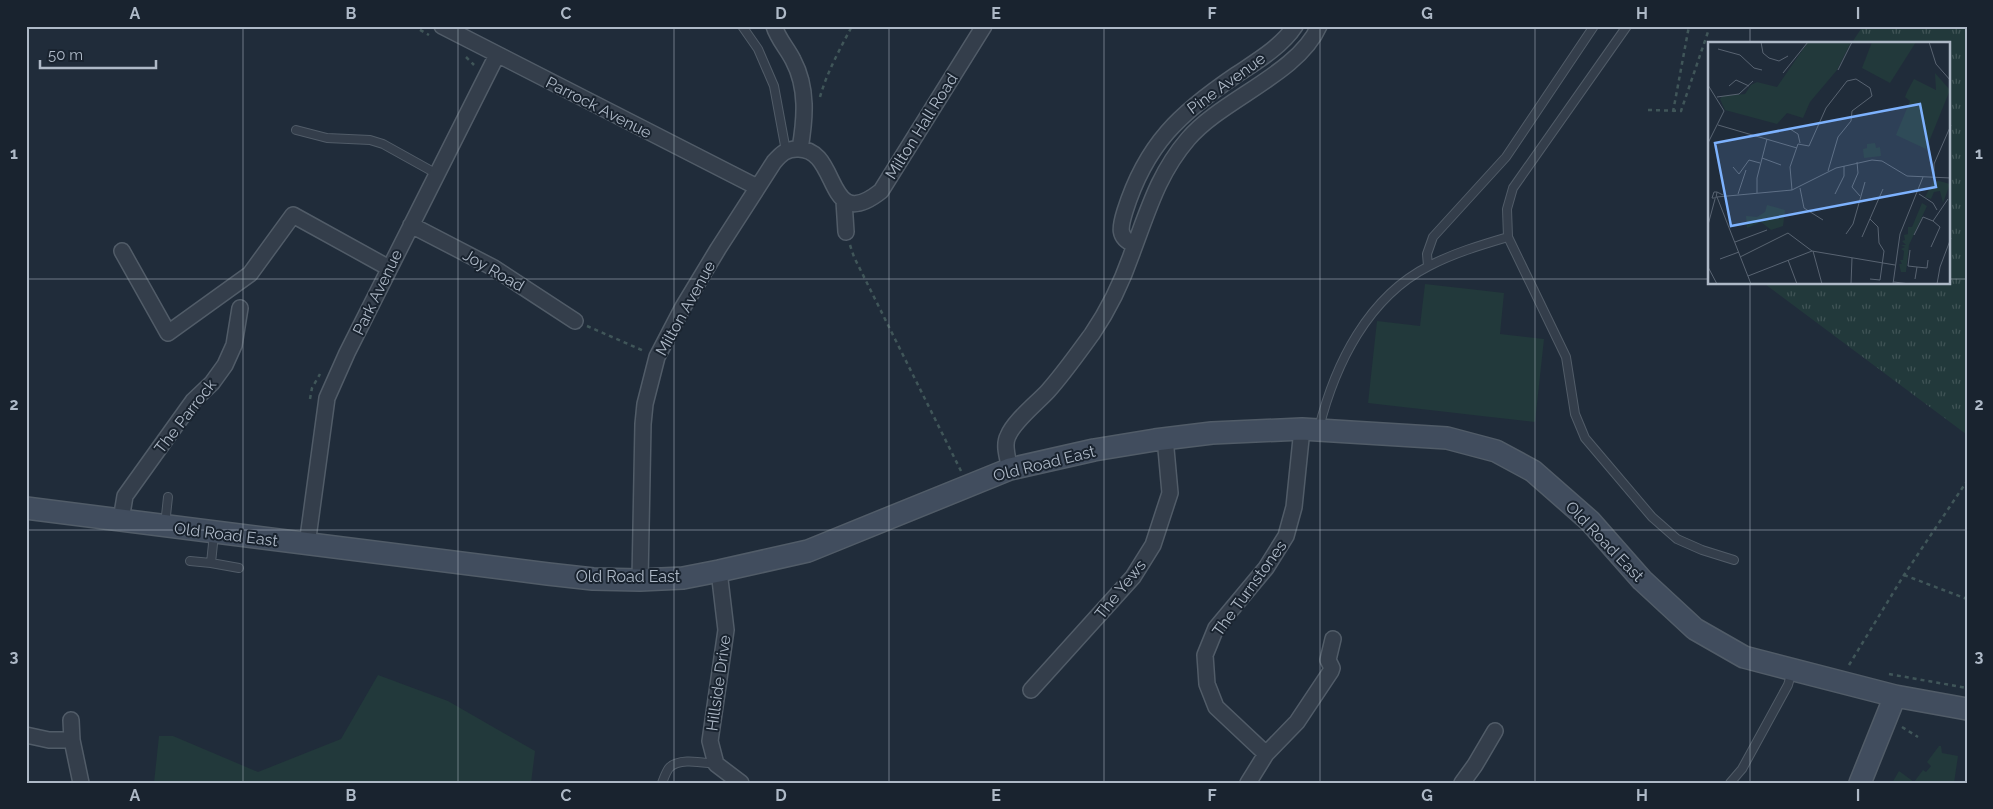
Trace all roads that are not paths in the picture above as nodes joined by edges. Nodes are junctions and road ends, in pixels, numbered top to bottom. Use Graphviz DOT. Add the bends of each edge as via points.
graph roads {
  1 [pos="442,26"];
  2 [pos="742,26"];
  3 [pos="774,26"];
  4 [pos="984,26"];
  5 [pos="1295,26"];
  6 [pos="1319,26"];
  7 [pos="1594,26"];
  8 [pos="1627,26"];
  9 [pos="497,55"];
  10 [pos="296,130"];
  11 [pos="793,150"];
  12 [pos="437,174"];
  13 [pos="757,187"];
  14 [pos="844,201"];
  15 [pos="411,225"];
  16 [pos="846,232"];
  17 [pos="1508,237"];
  18 [pos="1135,245"];
  19 [pos="122,251"];
  20 [pos="1428,266"];
  21 [pos="389,268"];
  22 [pos="240,308"];
  23 [pos="575,321"];
  24 [pos="1311,430"];
  25 [pos="1165,438"];
  26 [pos="1010,469"];
  27 [pos="168,497"];
  28 [pos="26,508"];
  29 [pos="121,520"];
  30 [pos="164,526"];
  31 [pos="214,532"];
  32 [pos="307,545"];
  33 [pos="1734,560"];
  34 [pos="190,561"];
  35 [pos="211,564"];
  36 [pos="239,568"];
  37 [pos="719,571"];
  38 [pos="640,580"];
  39 [pos="1334,639"];
  40 [pos="1793,669"];
  41 [pos="1031,690"];
  42 [pos="1895,696"];
  43 [pos="1967,709"];
  44 [pos="71,720"];
  45 [pos="1495,730"];
  46 [pos="26,735"];
  47 [pos="72,740"];
  48 [pos="1266,754"];
  49 [pos="716,764"];
  50 [pos="80,783"];
  51 [pos="662,783"];
  52 [pos="741,783"];
  53 [pos="1248,783"];
  54 [pos="1462,783"];
  55 [pos="1730,783"];
  56 [pos="1860,783"];
  1 -- 9 [label="street, Parrock Avenue"];
  2 -- 11 [label="lane" via="758,50 774,86"];
  3 -- 11 [label="street" via="801,81 804,120"];
  4 -- 14 [label="street, Milton Hall Road" via="881,191 864,203 853,205"];
  5 -- 18 [label="street, Pine Avenue" via="1278,45 1199,100 1164,136 1134,184 1122,220 1122,237"];
  6 -- 18 [label="street, Pine Avenue" via="1289,62 1209,119 1188,139 1156,188"];
  7 -- 20 [label="lane" via="1506,157 1433,237 1427,254"];
  8 -- 17 [label="lane" via="1513,188 1507,209"];
  9 -- 12 [label="street, Park Avenue"];
  9 -- 13 [label="street, Parrock Avenue"];
  10 -- 12 [label="lane" via="327,138 370,140"];
  11 -- 13 [label="street, Milton Avenue" via="777,159"];
  11 -- 14 [label="street" via="808,151 817,158"];
  12 -- 15 [label="street, Park Avenue"];
  13 -- 38 [label="street, Milton Avenue" via="683,307 657,357 643,424"];
  14 -- 16 [label="street"];
  15 -- 21 [label="street, Park Avenue"];
  15 -- 23 [label="street, Joy Road" via="499,271"];
  17 -- 20 [label="lane"];
  17 -- 33 [label="lane" via="1566,357 1575,414 1585,438 1652,517 1677,539"];
  18 -- 26 [label="street, Pine Avenue" via="1116,292 1097,327 1059,378 1008,436"];
  19 -- 21 [label="street" via="168,333 250,274 293,215"];
  20 -- 24 [label="lane" via="1398,286 1364,323"];
  21 -- 32 [label="street, Park Avenue" via="327,398"];
  22 -- 29 [label="street, The Parrock" via="234,346 225,365 193,401 125,496"];
  24 -- 25 [label="main road, Old Road East" via="1238,431"];
  24 -- 40 [label="main road, Old Road East" via="1447,438 1496,451 1533,471 1590,521 1642,580 1695,629 1744,657"];
  24 -- 48 [label="street, The Turnstones" via="1286,536 1266,568 1216,628 1205,655 1207,684 1216,707"];
  25 -- 26 [label="main road, Old Road East"];
  25 -- 41 [label="street, The Yews" via="1170,493 1153,545 1133,577"];
  26 -- 37 [label="main road, Old Road East" via="808,551"];
  27 -- 30 [label="lane"];
  28 -- 29 [label="main road, Old Road East"];
  29 -- 30 [label="main road, Old Road East"];
  30 -- 31 [label="main road, Old Road East"];
  31 -- 32 [label="main road, Old Road East"];
  31 -- 35 [label="lane"];
  32 -- 38 [label="main road, Old Road East" via="593,579"];
  34 -- 35 [label="lane"];
  35 -- 36 [label="lane"];
  37 -- 38 [label="main road, Old Road East" via="683,578"];
  37 -- 49 [label="street, Hillside Drive" via="726,630 710,741"];
  39 -- 48 [label="street" via="1328,660 1331,672 1297,722"];
  40 -- 42 [label="main road, Old Road East"];
  40 -- 55 [label="lane" via="1742,769"];
  42 -- 43 [label="main road, Old Road East"];
  42 -- 56 [label="main road"];
  44 -- 47 [label="street"];
  45 -- 54 [label="street"];
  46 -- 47 [label="street"];
  47 -- 50 [label="street"];
  48 -- 53 [label="street"];
  49 -- 51 [label="lane" via="677,764 670,767"];
  49 -- 52 [label="street"];
}
